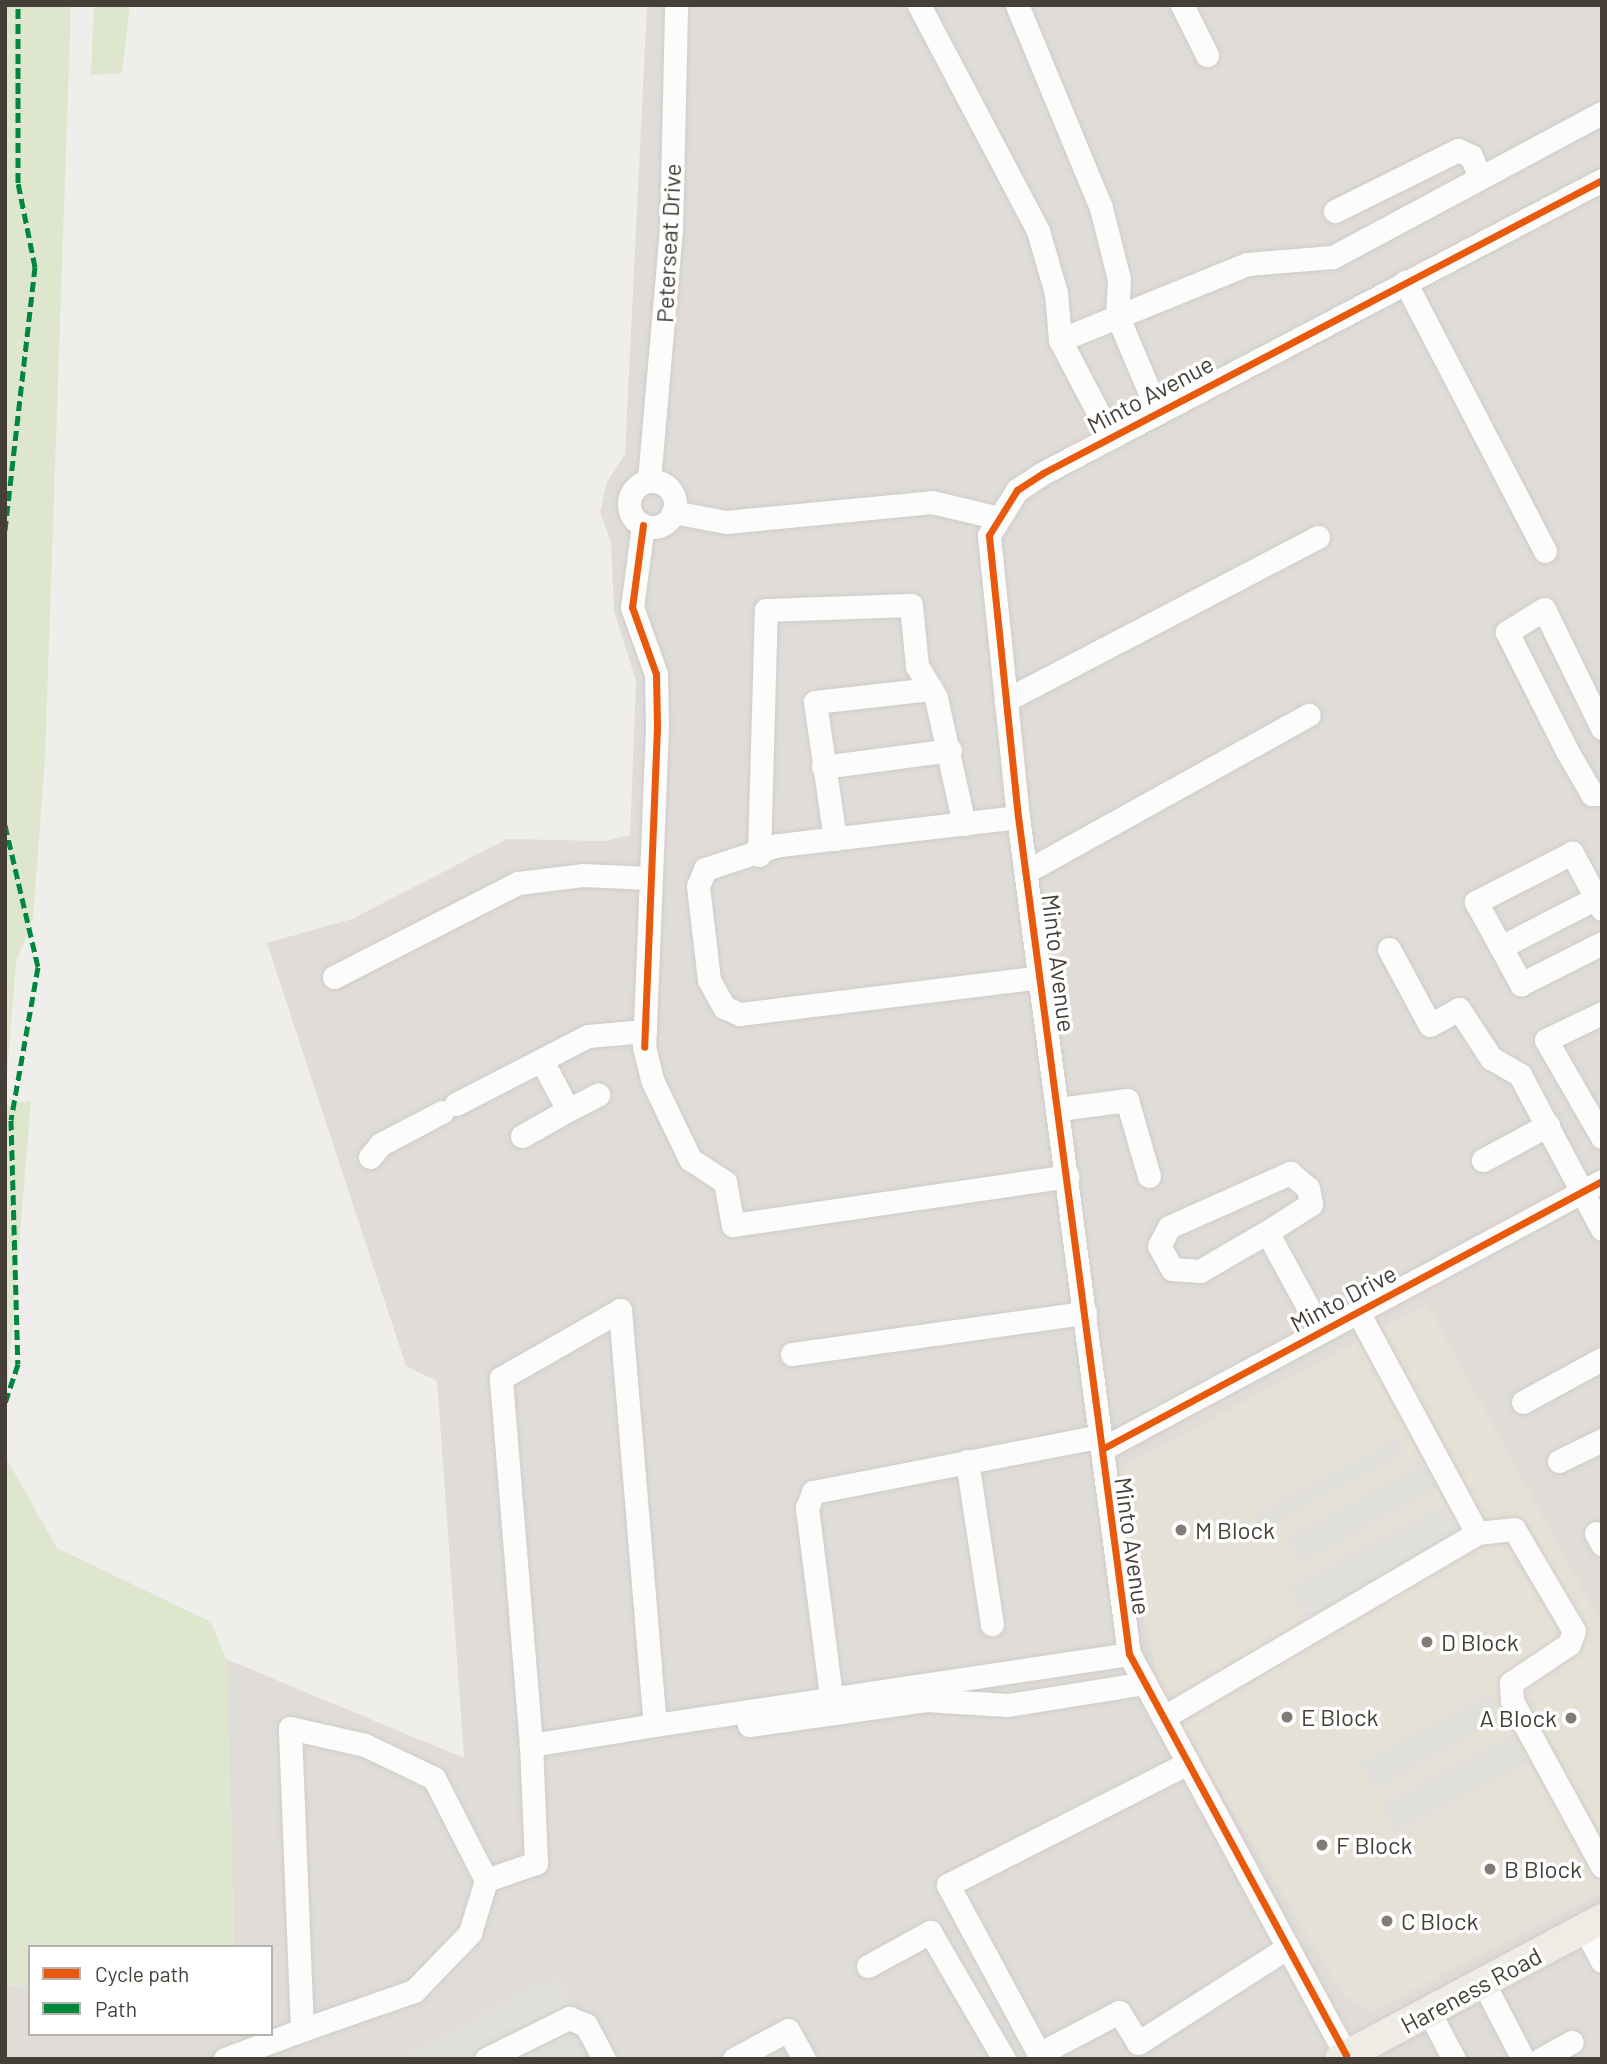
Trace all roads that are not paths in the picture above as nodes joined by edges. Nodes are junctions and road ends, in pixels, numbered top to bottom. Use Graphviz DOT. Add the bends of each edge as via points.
graph roads {
  1 [pos="676,5"];
  2 [pos="919,5"];
  3 [pos="1017,5"];
  4 [pos="1182,5"];
  5 [pos="1207,55"];
  6 [pos="1602,113"];
  7 [pos="1480,177"];
  8 [pos="1602,180"];
  9 [pos="1335,211"];
  10 [pos="1405,282"];
  11 [pos="1117,315"];
  12 [pos="1060,341"];
  13 [pos="1158,412"];
  14 [pos="1111,437"];
  15 [pos="649,480"];
  16 [pos="673,512"];
  17 [pos="995,517"];
  18 [pos="643,526"];
  19 [pos="1318,537"];
  20 [pos="1545,551"];
  21 [pos="930,689"];
  22 [pos="1006,700"];
  23 [pos="1309,715"];
  24 [pos="1602,728"];
  25 [pos="950,750"];
  26 [pos="823,767"];
  27 [pos="1602,794"];
  28 [pos="1018,817"];
  29 [pos="964,824"];
  30 [pos="835,839"];
  31 [pos="759,855"];
  32 [pos="1027,871"];
  33 [pos="651,878"];
  34 [pos="1599,903"];
  35 [pos="1602,943"];
  36 [pos="1501,947"];
  37 [pos="1389,949"];
  38 [pos="334,977"];
  39 [pos="1040,977"];
  40 [pos="1602,1013"];
  41 [pos="644,1039"];
  42 [pos="542,1061"];
  43 [pos="598,1095"];
  44 [pos="1059,1109"];
  45 [pos="568,1110"];
  46 [pos="1548,1125"];
  47 [pos="522,1136"];
  48 [pos="1602,1138"];
  49 [pos="370,1157"];
  50 [pos="1483,1160"];
  51 [pos="1067,1176"];
  52 [pos="1149,1177"];
  53 [pos="1592,1186"];
  54 [pos="1602,1229"];
  55 [pos="1267,1232"];
  56 [pos="1357,1312"];
  57 [pos="1085,1313"];
  58 [pos="1321,1331"];
  59 [pos="792,1354"];
  60 [pos="1602,1359"];
  61 [pos="1523,1402"];
  62 [pos="1602,1440"];
  63 [pos="1101,1442"];
  64 [pos="967,1461"];
  65 [pos="1559,1461"];
  66 [pos="1477,1533"];
  67 [pos="992,1624"];
  68 [pos="1129,1654"];
  69 [pos="1145,1683"];
  70 [pos="831,1696"];
  71 [pos="1164,1717"];
  72 [pos="663,1724"];
  73 [pos="531,1750"];
  74 [pos="1188,1763"];
  75 [pos="1602,1866"];
  76 [pos="486,1880"];
  77 [pos="1593,1924"];
  78 [pos="1288,1947"];
  79 [pos="1602,1961"];
  80 [pos="868,1966"];
  81 [pos="1484,1984"];
  82 [pos="1429,2012"];
  83 [pos="302,2029"];
  84 [pos="1572,2042"];
  85 [pos="1343,2057"];
  86 [pos="1452,2058"];
  87 [pos="225,2059"];
  88 [pos="486,2059"];
  89 [pos="604,2059"];
  90 [pos="734,2059"];
  91 [pos="804,2059"];
  92 [pos="1004,2059"];
  93 [pos="1523,2059"];
  94 [pos="1541,2059"];
  1 -- 15 [label="street, Peterseat Drive" via="671,231"];
  2 -- 12 [label="street" via="1038,231 1056,293"];
  3 -- 11 [label="street" via="1112,241"];
  4 -- 5 [label="street"];
  6 -- 7 [label="street"];
  7 -- 9 [label="street" via="1471,156 1458,150"];
  7 -- 11 [label="street" via="1334,257 1247,264"];
  8 -- 10 [label="street, Minto Avenue"];
  10 -- 13 [label="street, Minto Avenue"];
  10 -- 20 [label="street"];
  11 -- 12 [label="street"];
  11 -- 13 [label="street"];
  12 -- 14 [label="street"];
  13 -- 14 [label="street, Minto Avenue"];
  14 -- 17 [label="street, Minto Avenue" via="1017,490"];
  15 -- 16 [label="street" via="670,490"];
  15 -- 18 [label="street" via="635,487 628,501 631,516"];
  16 -- 17 [label="street" via="726,522 932,502"];
  16 -- 18 [label="street" via="664,523"];
  17 -- 22 [label="street, Minto Avenue" via="988,564"];
  18 -- 33 [label="street" via="632,607 656,674"];
  19 -- 22 [label="street"];
  21 -- 25 [label="street"];
  21 -- 26 [label="street" via="815,702"];
  21 -- 31 [label="street" via="917,666 911,604 766,610"];
  22 -- 28 [label="street, Minto Avenue"];
  23 -- 32 [label="street"];
  24 -- 27 [label="street" via="1544,609 1507,632 1592,794"];
  25 -- 26 [label="street"];
  25 -- 29 [label="street"];
  26 -- 30 [label="street"];
  28 -- 29 [label="street"];
  28 -- 32 [label="street, Minto Avenue"];
  29 -- 30 [label="street"];
  30 -- 31 [label="street" via="778,845"];
  31 -- 39 [label="street" via="705,869 698,886 710,989 731,1012"];
  32 -- 39 [label="street, Minto Avenue"];
  33 -- 38 [label="street" via="583,875 517,883"];
  33 -- 41 [label="street"];
  34 -- 36 [label="street"];
  34 -- 36 [label="street" via="1572,853 1476,902"];
  35 -- 36 [label="street" via="1521,984"];
  37 -- 46 [label="street" via="1430,1025 1459,1009 1491,1058 1520,1076"];
  39 -- 44 [label="street, Minto Avenue"];
  40 -- 48 [label="street" via="1546,1041"];
  41 -- 42 [label="street" via="600,1032"];
  41 -- 51 [label="street" via="652,1080 690,1159 725,1182 733,1225"];
  42 -- 45 [label="street"];
  42 -- 49 [label="street" via="381,1144"];
  43 -- 45 [label="street"];
  44 -- 51 [label="street, Minto Avenue"];
  44 -- 52 [label="street" via="1127,1100"];
  45 -- 47 [label="street"];
  46 -- 50 [label="street"];
  46 -- 53 [label="street"];
  51 -- 57 [label="street, Minto Avenue"];
  53 -- 54 [label="street"];
  53 -- 56 [label="street, Minto Drive"];
  55 -- 55 [label="street" via="1311,1204 1308,1188 1290,1173 1170,1227 1158,1246 1172,1269 1200,1271"];
  55 -- 58 [label="street"];
  56 -- 58 [label="street, Minto Drive"];
  56 -- 66 [label="street"];
  57 -- 59 [label="street"];
  57 -- 63 [label="street, Minto Avenue"];
  58 -- 63 [label="street, Minto Drive"];
  60 -- 61 [label="street"];
  62 -- 65 [label="street"];
  63 -- 64 [label="street, Minto Drive"];
  63 -- 68 [label="street, Minto Avenue"];
  64 -- 67 [label="street"];
  64 -- 70 [label="street, Minto Drive" via="813,1492 807,1508"];
  66 -- 71 [label="street"];
  66 -- 75 [label="street" via="1514,1529 1574,1631 1569,1644 1511,1683 1512,1701"];
  68 -- 69 [label="street, Minto Avenue"];
  68 -- 70 [label="street" via="994,1678"];
  69 -- 71 [label="street, Minto Avenue"];
  69 -- 73 [label="street" via="1008,1705 926,1700"];
  70 -- 72 [label="street"];
  71 -- 74 [label="street, Minto Avenue"];
  72 -- 73 [label="street"];
  72 -- 73 [label="street" via="620,1310 500,1378"];
  73 -- 76 [label="street" via="536,1863"];
  74 -- 78 [label="street, Minto Avenue"];
  74 -- 78 [label="street" via="948,1885 1039,2054 1119,2012 1138,2043"];
  76 -- 83 [label="street" via="470,1933 414,1991"];
  76 -- 83 [label="street" via="434,1778 365,1745 290,1728"];
  77 -- 79 [label="street"];
  77 -- 81 [label="main road, Hareness Road"];
  78 -- 85 [label="street, Minto Avenue"];
  80 -- 92 [label="street" via="930,1932"];
  81 -- 82 [label="main road, Hareness Road"];
  81 -- 93 [label="street"];
  82 -- 85 [label="main road, Hareness Road"];
  82 -- 86 [label="street"];
  83 -- 87 [label="street"];
  84 -- 94 [label="street"];
  88 -- 89 [label="street" via="569,2018 586,2025"];
  90 -- 91 [label="street" via="788,2029"];
}
